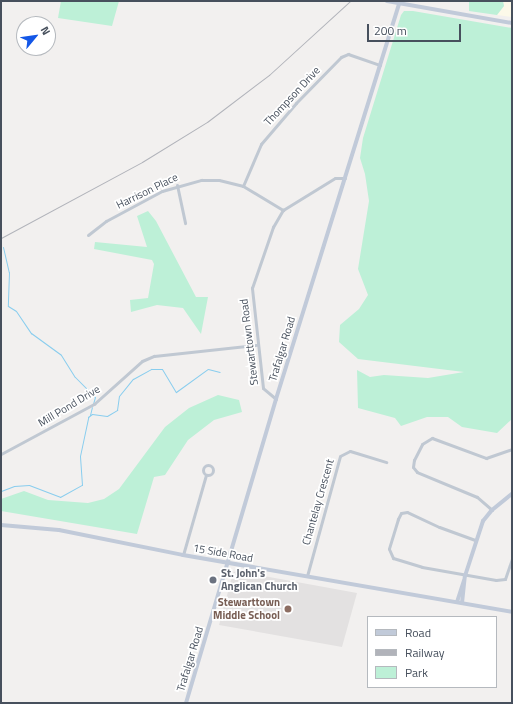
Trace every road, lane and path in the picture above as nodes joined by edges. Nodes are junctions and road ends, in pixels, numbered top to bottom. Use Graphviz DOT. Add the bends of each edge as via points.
graph roads {
  1 [pos="387,1"];
  2 [pos="400,2"];
  3 [pos="512,23"];
  4 [pos="380,65"];
  5 [pos="345,178"];
  6 [pos="177,185"];
  7 [pos="244,186"];
  8 [pos="283,210"];
  9 [pos="185,223"];
  10 [pos="88,235"];
  11 [pos="256,345"];
  12 [pos="276,398"];
  13 [pos="512,449"];
  14 [pos="1,454"];
  15 [pos="386,462"];
  16 [pos="206,475"];
  17 [pos="512,494"];
  18 [pos="492,510"];
  19 [pos="1,525"];
  20 [pos="475,540"];
  21 [pos="183,555"];
  22 [pos="512,559"];
  23 [pos="229,563"];
  24 [pos="307,576"];
  25 [pos="465,576"];
  26 [pos="464,581"];
  27 [pos="457,602"];
  28 [pos="462,603"];
  29 [pos="512,612"];
  30 [pos="186,703"];
  1 -- 2 [label="main road"];
  2 -- 3 [label="main road"];
  2 -- 4 [label="main road, Trafalgar Road"];
  4 -- 5 [label="main road, Trafalgar Road"];
  4 -- 7 [label="street, Thompson Drive" via="348,54 341,57 261,144"];
  5 -- 8 [label="street" via="335,178"];
  5 -- 12 [label="main road, Trafalgar Road"];
  6 -- 7 [label="street, Harrison Place" via="201,180 219,180"];
  6 -- 9 [label="street"];
  6 -- 10 [label="street, Harrison Place" via="106,221"];
  7 -- 8 [label="street, Harrison Place"];
  8 -- 11 [label="street, Stewarttown Road" via="268,240 252,288"];
  11 -- 12 [label="street, Stewarttown Road" via="263,388"];
  11 -- 14 [label="street, Mill Pond Drive" via="154,356 142,361 94,404"];
  12 -- 23 [label="main road, Trafalgar Road"];
  13 -- 18 [label="street" via="486,458 432,438 422,444 414,460 415,470 451,488 475,496"];
  15 -- 24 [label="street, Chantelay Crescent" via="350,451 340,456"];
  16 -- 21 [label="street"];
  17 -- 18 [label="main road"];
  18 -- 20 [label="main road"];
  19 -- 21 [label="main road, 15 Side Road" via="59,530"];
  20 -- 25 [label="main road"];
  20 -- 25 [label="street" via="407,512 401,513 398,519 389,549 393,558"];
  21 -- 23 [label="main road, 15 Side Road"];
  22 -- 25 [label="street" via="505,579"];
  23 -- 24 [label="main road, 15 Side Road"];
  23 -- 30 [label="main road, Trafalgar Road"];
  24 -- 27 [label="main road, 15 Side Road"];
  25 -- 26 [label="main road"];
  26 -- 27 [label="main road"];
  26 -- 28 [label="main road"];
  27 -- 28 [label="main road, 15 Side Road"];
  28 -- 29 [label="main road, 15 Side Road"];
}
